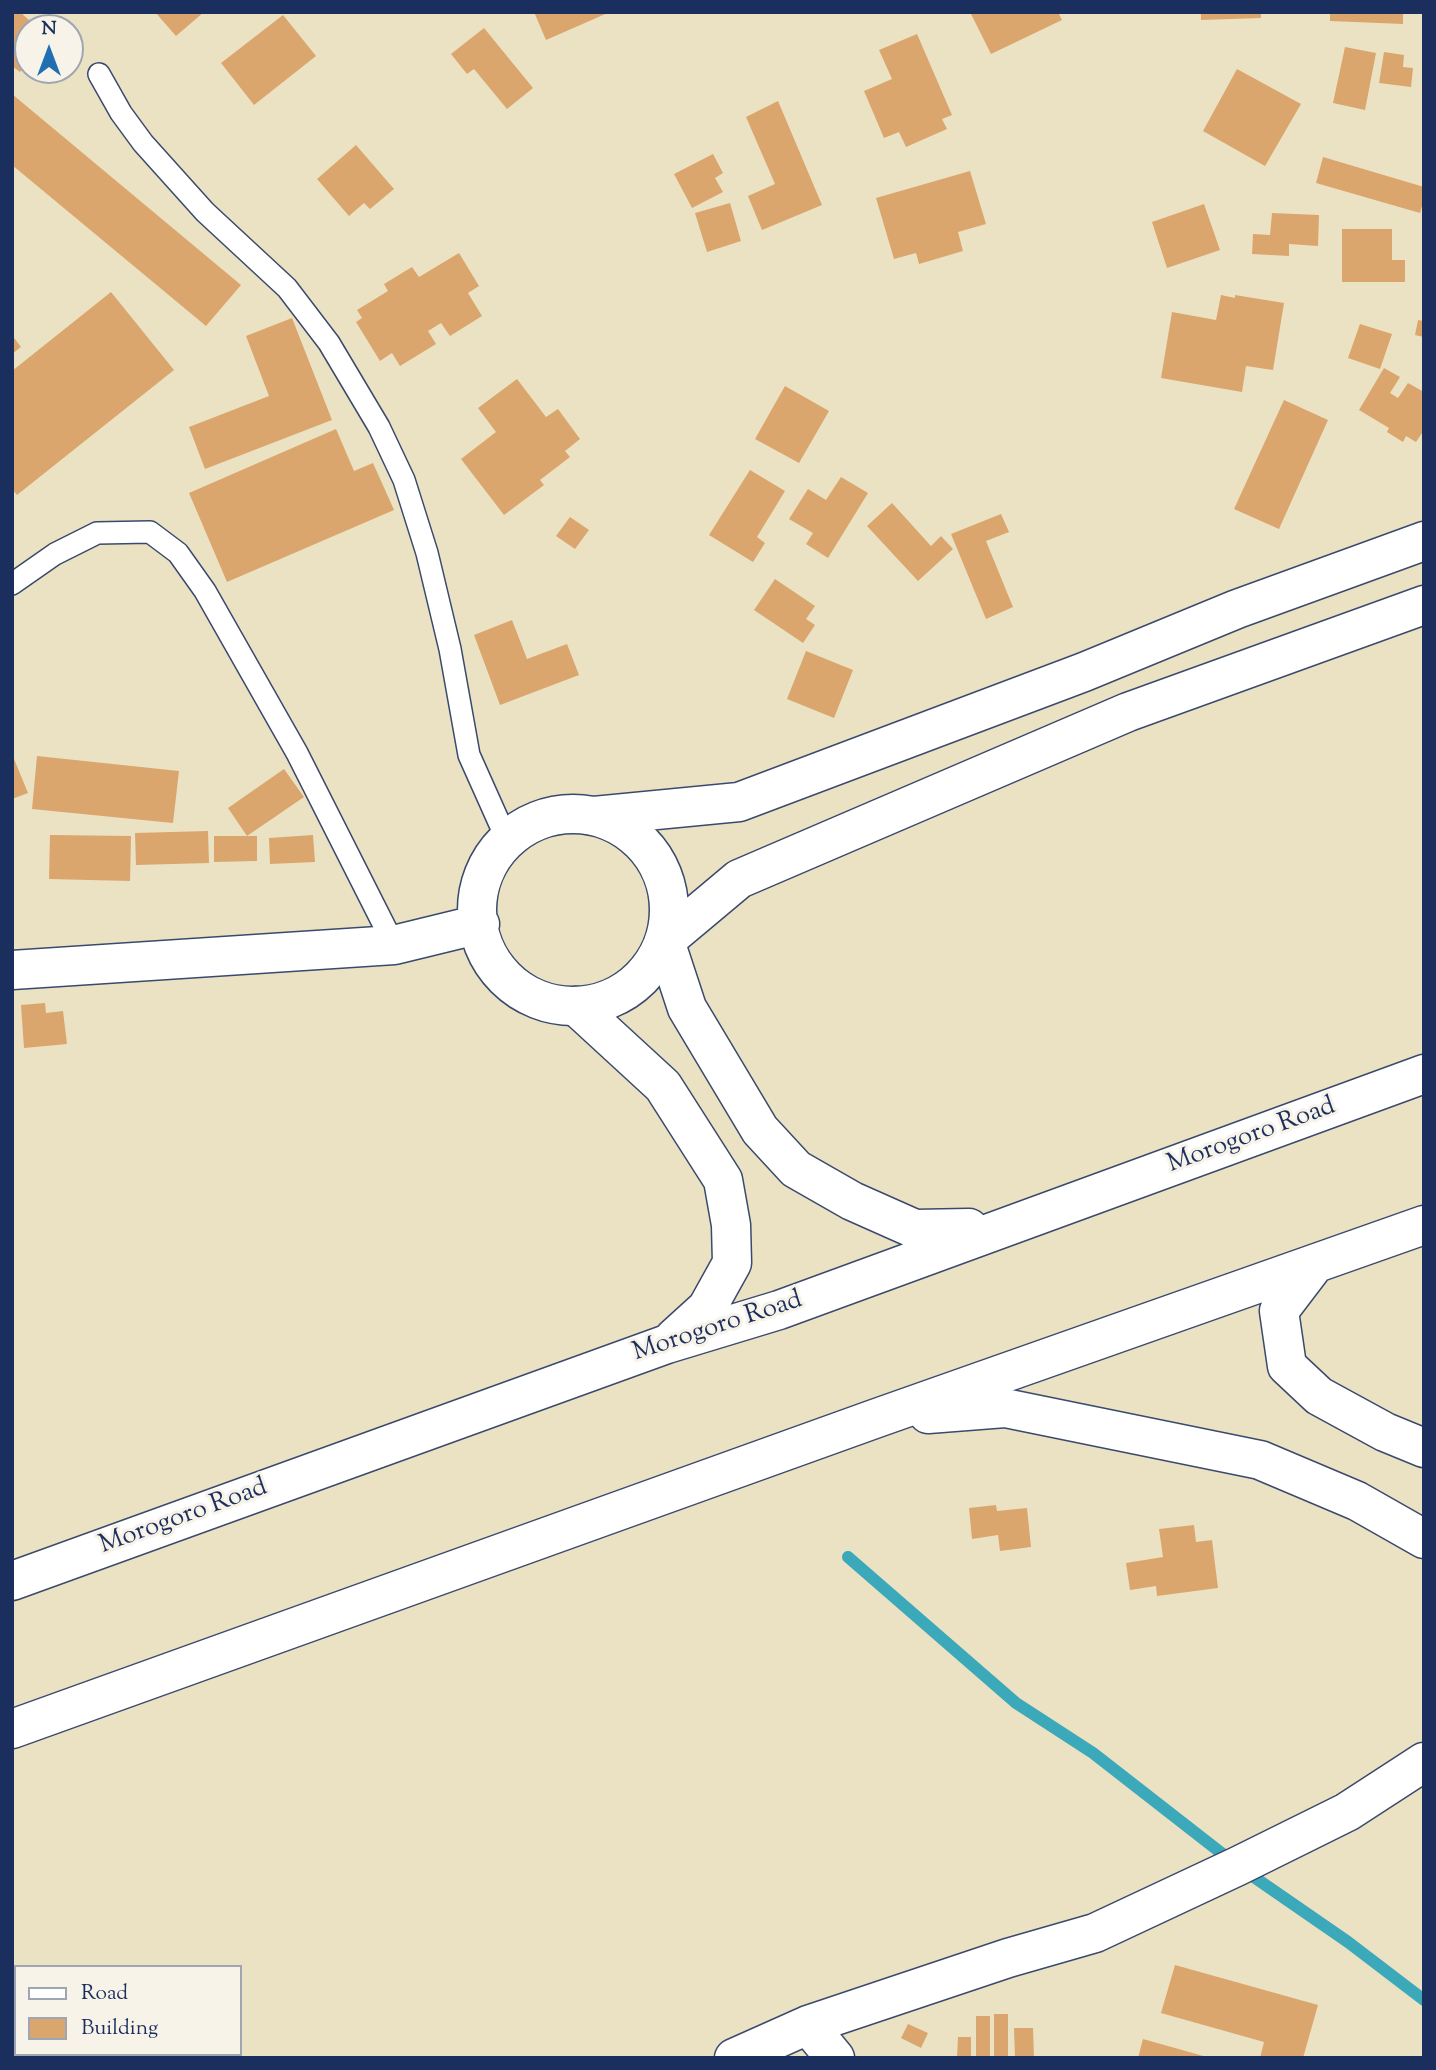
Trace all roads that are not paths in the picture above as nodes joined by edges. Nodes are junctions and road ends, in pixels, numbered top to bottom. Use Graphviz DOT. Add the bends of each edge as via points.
graph roads {
  1 [pos="99,74"];
  2 [pos="1424,541"];
  3 [pos="12,584"];
  4 [pos="1424,605"];
  5 [pos="594,816"];
  6 [pos="507,839"];
  7 [pos="480,924"];
  8 [pos="665,942"];
  9 [pos="394,945"];
  10 [pos="12,970"];
  11 [pos="576,1006"];
  12 [pos="1424,1074"];
  13 [pos="1424,1225"];
  14 [pos="1006,1227"];
  15 [pos="1314,1265"];
  16 [pos="667,1344"];
  17 [pos="877,1418"];
  18 [pos="1424,1448"];
  19 [pos="1424,1539"];
  20 [pos="12,1581"];
  21 [pos="12,1729"];
  22 [pos="1424,1762"];
  23 [pos="807,2025"];
  24 [pos="734,2058"];
  25 [pos="835,2058"];
  1 -- 6 [label="lane" via="143,143 205,212 287,288 329,343 379,427 404,480 427,553 469,755"];
  2 -- 5 [label="main road" via="739,802"];
  3 -- 9 [label="lane" via="55,554 97,533 150,532 178,553 205,591 297,753"];
  4 -- 8 [label="main road" via="1128,712 739,879"];
  5 -- 6 [label="main road" via="570,813 548,817"];
  5 -- 8 [label="main road" via="616,823 652,853 669,895"];
  6 -- 7 [label="main road" via="482,878 477,901"];
  7 -- 9 [label="main road"];
  7 -- 11 [label="main road" via="484,947 511,984 553,1004"];
  8 -- 11 [label="main road" via="640,980 621,994"];
  8 -- 14 [label="main road" via="687,1008 760,1130 796,1169 915,1229"];
  9 -- 10 [label="main road"];
  11 -- 16 [label="main road" via="663,1086 723,1180 732,1263 708,1308"];
  12 -- 14 [label="main road, Morogoro Road"];
  13 -- 15 [label="main road"];
  14 -- 16 [label="main road, Morogoro Road" via="779,1310"];
  15 -- 17 [label="main road"];
  15 -- 18 [label="main road" via="1279,1311 1287,1366 1319,1396"];
  16 -- 20 [label="main road, Morogoro Road"];
  17 -- 19 [label="main road" via="1005,1408 1260,1460 1357,1501"];
  17 -- 21 [label="main road"];
  22 -- 23 [label="main road" via="1347,1812 1095,1933"];
  23 -- 24 [label="main road"];
  23 -- 25 [label="main road"];
}
